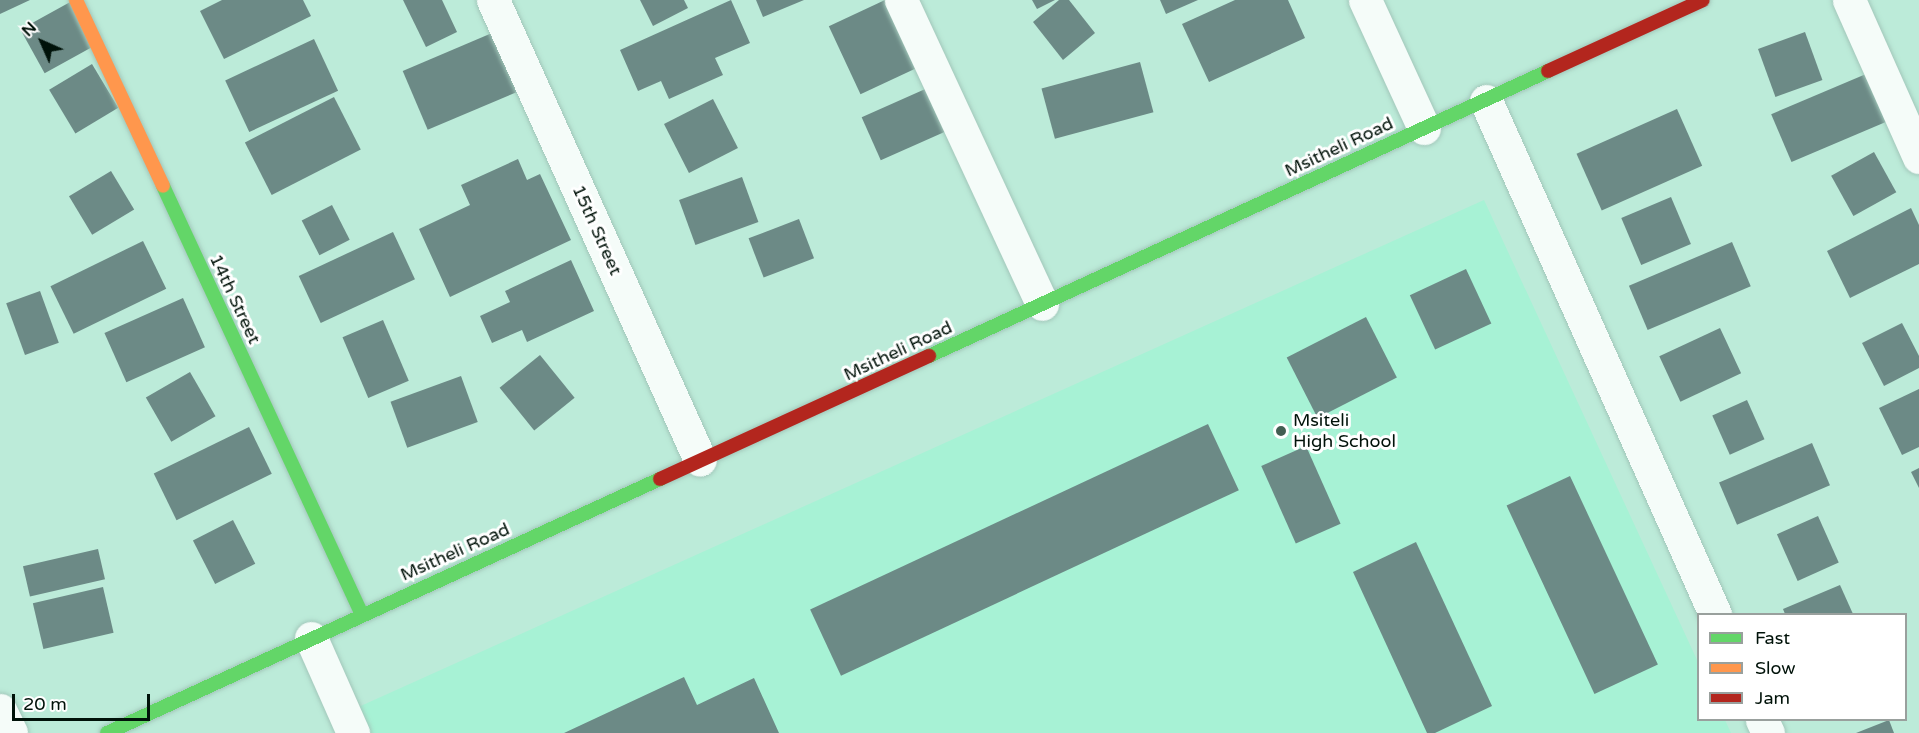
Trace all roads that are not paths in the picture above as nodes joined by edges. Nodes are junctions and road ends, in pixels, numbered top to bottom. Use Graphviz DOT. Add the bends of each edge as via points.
graph roads {
  1 [pos="76,0"];
  2 [pos="493,0"];
  3 [pos="901,0"];
  4 [pos="1365,0"];
  5 [pos="1703,0"];
  6 [pos="1849,0"];
  7 [pos="1486,101"];
  8 [pos="1424,128"];
  9 [pos="1919,158"];
  10 [pos="1042,304"];
  11 [pos="700,460"];
  12 [pos="1714,613"];
  13 [pos="362,614"];
  14 [pos="310,638"];
  15 [pos="0,710"];
  16 [pos="11,733"];
  17 [pos="107,733"];
  18 [pos="352,733"];
  1 -- 13 [label="street, 14th Street"];
  2 -- 11 [label="street, 15th Street"];
  3 -- 10 [label="street"];
  4 -- 8 [label="street"];
  5 -- 7 [label="street, Msitheli Road"];
  6 -- 9 [label="street"];
  7 -- 8 [label="street, Msitheli Road"];
  7 -- 12 [label="street"];
  8 -- 10 [label="street, Msitheli Road"];
  10 -- 11 [label="street, Msitheli Road"];
  11 -- 13 [label="street, Msitheli Road"];
  13 -- 14 [label="street, Msitheli Road"];
  14 -- 17 [label="street, Msitheli Road"];
  14 -- 18 [label="street"];
  15 -- 16 [label="street"];
}
